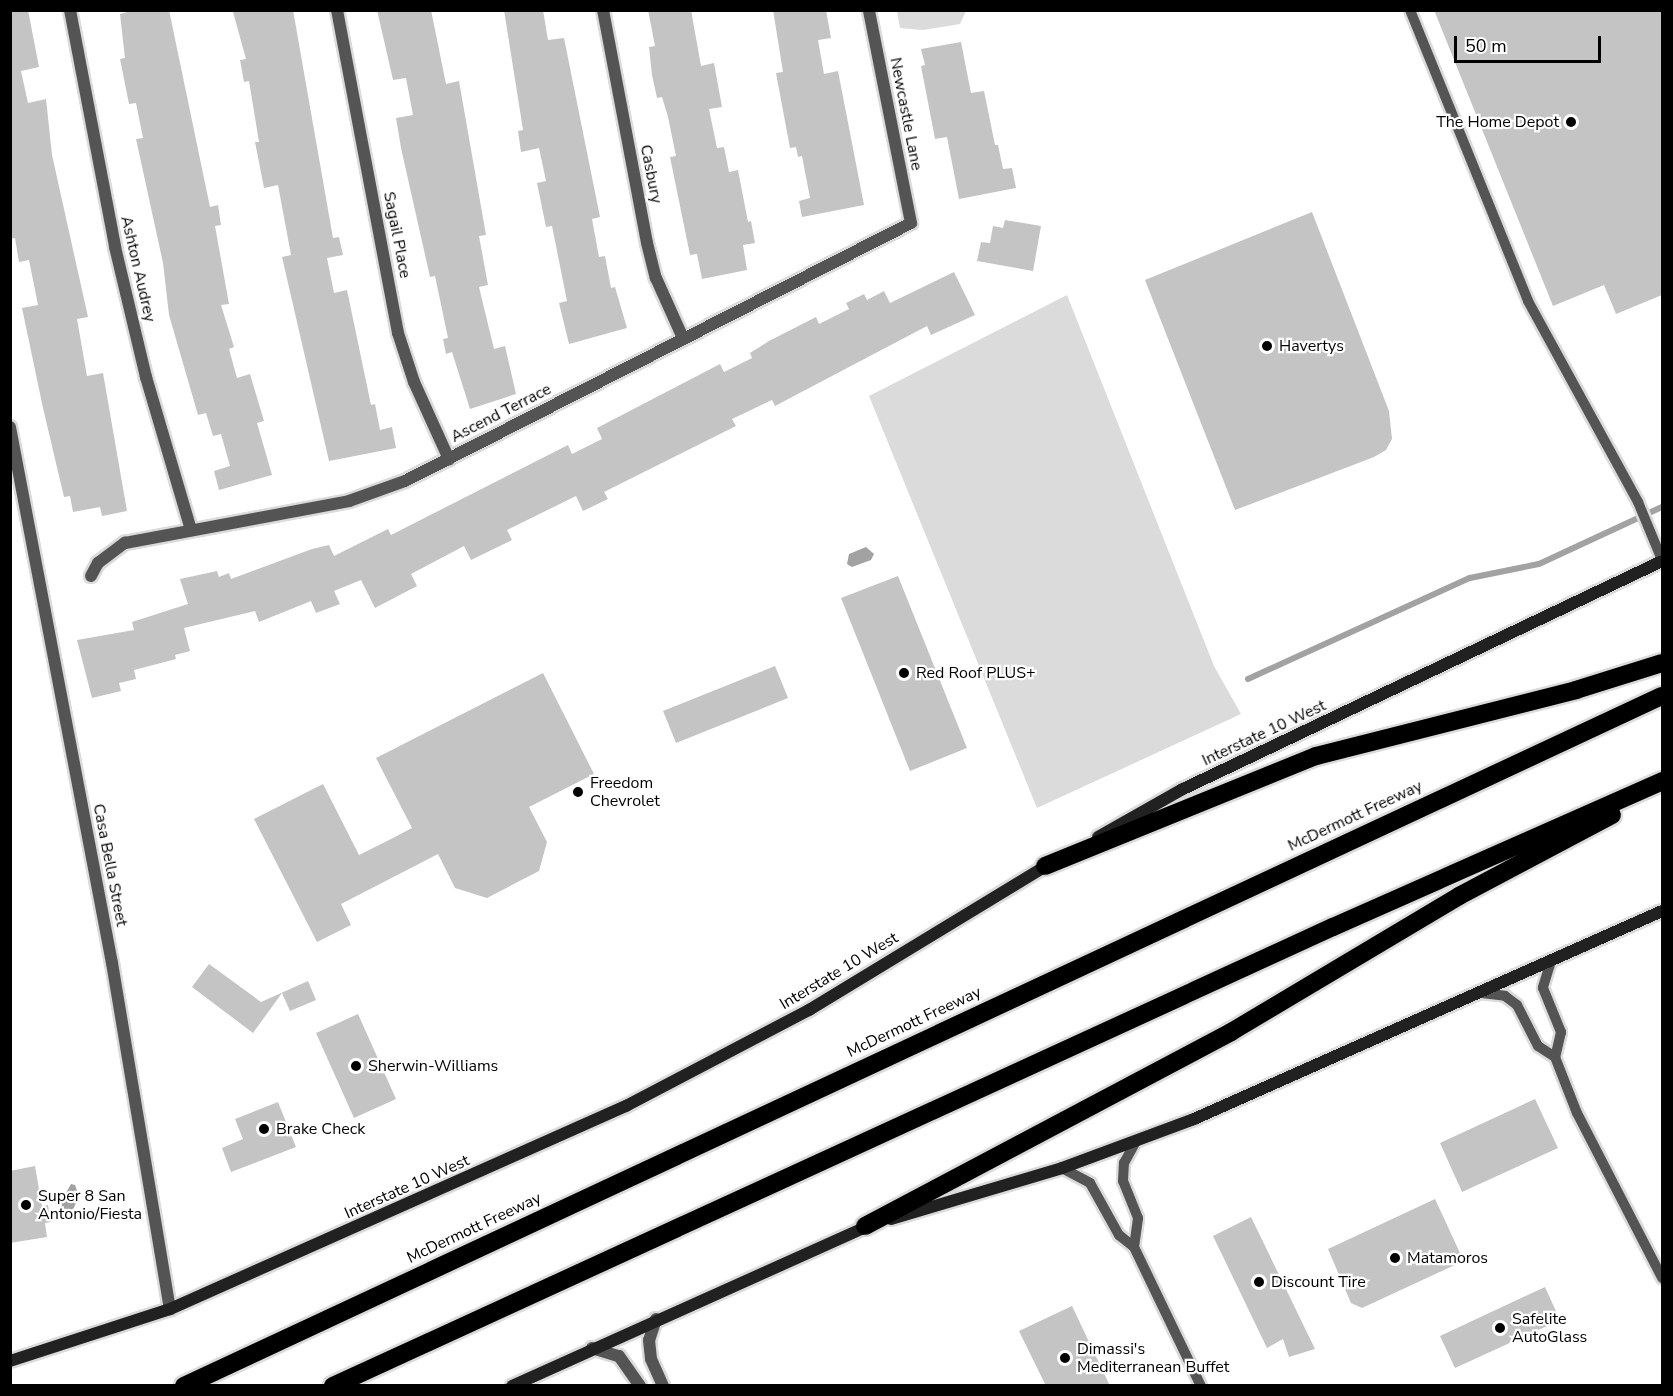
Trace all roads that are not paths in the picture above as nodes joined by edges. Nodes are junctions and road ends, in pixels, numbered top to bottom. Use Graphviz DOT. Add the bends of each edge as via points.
graph roads {
  1 [pos="70,10"];
  2 [pos="337,10"];
  3 [pos="603,10"];
  4 [pos="869,10"];
  5 [pos="1410,10"];
  6 [pos="911,223"];
  7 [pos="683,338"];
  8 [pos="10,427"];
  9 [pos="449,459"];
  10 [pos="191,530"];
  11 [pos="1662,561"];
  12 [pos="91,576"];
  13 [pos="1662,663"];
  14 [pos="1662,696"];
  15 [pos="1662,780"];
  16 [pos="1662,789"];
  17 [pos="1045,866"];
  18 [pos="1662,911"];
  19 [pos="1551,961"];
  20 [pos="1482,993"];
  21 [pos="1555,1057"];
  22 [pos="1136,1141"];
  23 [pos="1062,1168"];
  24 [pos="865,1226"];
  25 [pos="1134,1247"];
  26 [pos="1662,1278"];
  27 [pos="170,1309"];
  28 [pos="656,1319"];
  29 [pos="592,1348"];
  30 [pos="10,1361"];
  31 [pos="184,1386"];
  32 [pos="333,1386"];
  33 [pos="512,1386"];
  34 [pos="640,1386"];
  35 [pos="663,1386"];
  36 [pos="1201,1386"];
  1 -- 10 [label="street, Ashton Audrey" via="118,258 146,377"];
  2 -- 9 [label="street, Sagail Place" via="398,333 414,382"];
  3 -- 7 [label="street, Casbury" via="647,243 656,278"];
  4 -- 6 [label="street, Newcastle Lane"];
  5 -- 11 [label="lane" via="1528,301 1638,502"];
  6 -- 7 [label="street, Ascend Terrace"];
  7 -- 9 [label="street, Ascend Terrace"];
  8 -- 27 [label="street, Casa Bella Street" via="110,951"];
  9 -- 10 [label="street, Ascend Terrace" via="349,501"];
  10 -- 12 [label="street, Ascend Terrace" via="126,543 98,563"];
  11 -- 17 [label="main road, Interstate 10 West" via="1183,789"];
  13 -- 17 [label="highway" via="1576,690 1316,756"];
  14 -- 31 [label="highway, McDermott Freeway"];
  15 -- 32 [label="highway"];
  16 -- 24 [label="highway" via="1448,901 1231,1032"];
  17 -- 27 [label="main road, Interstate 10 West" via="809,1010 626,1106"];
  18 -- 19 [label="main road"];
  19 -- 20 [label="main road"];
  19 -- 21 [label="lane" via="1543,988 1561,1032"];
  20 -- 21 [label="lane" via="1506,996 1517,1005 1538,1046"];
  20 -- 22 [label="main road"];
  21 -- 26 [label="lane" via="1577,1113"];
  22 -- 23 [label="main road"];
  22 -- 25 [label="lane" via="1124,1164 1123,1181 1138,1218"];
  23 -- 24 [label="main road"];
  23 -- 25 [label="lane" via="1090,1183 1119,1235"];
  24 -- 28 [label="main road"];
  25 -- 36 [label="lane"];
  27 -- 30 [label="main road, Interstate 10 West"];
  28 -- 29 [label="main road"];
  28 -- 35 [label="street" via="649,1340 651,1359"];
  29 -- 33 [label="main road"];
  29 -- 34 [label="street" via="619,1356"];
}
